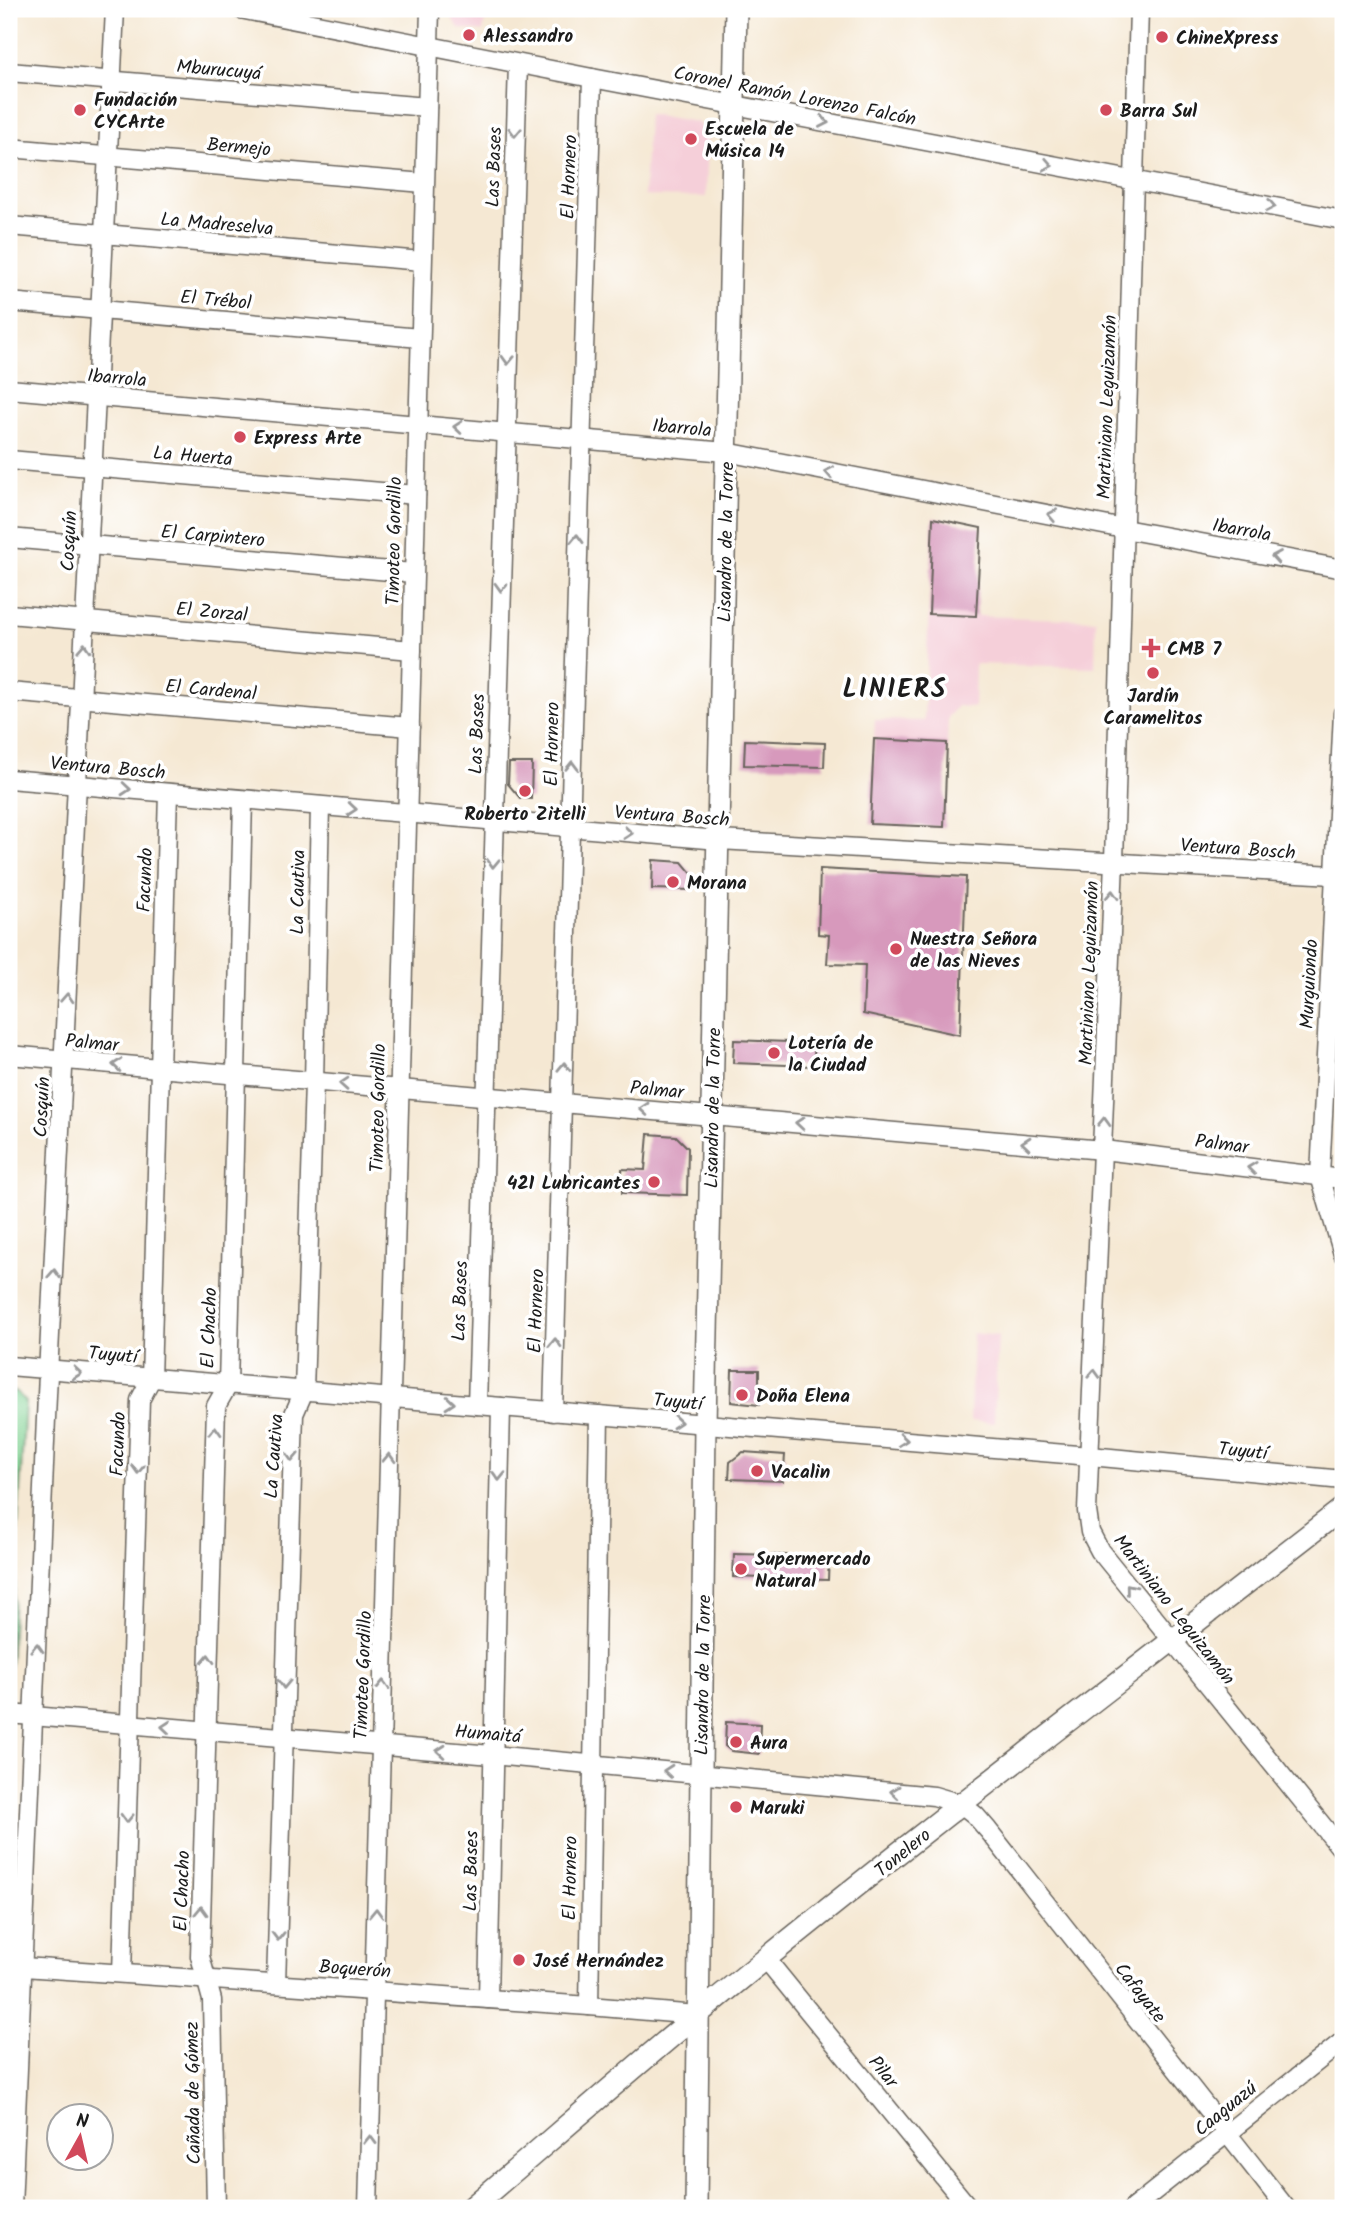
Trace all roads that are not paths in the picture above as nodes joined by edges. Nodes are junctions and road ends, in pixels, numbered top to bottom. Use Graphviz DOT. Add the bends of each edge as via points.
graph roads {
  1 [pos="114,9"];
  2 [pos="240,9"];
  3 [pos="430,9"];
  4 [pos="736,9"];
  5 [pos="1139,9"];
  6 [pos="429,46"];
  7 [pos="518,64"];
  8 [pos="9,72"];
  9 [pos="592,78"];
  10 [pos="110,81"];
  11 [pos="733,105"];
  12 [pos="427,107"];
  13 [pos="9,148"];
  14 [pos="106,156"];
  15 [pos="1134,181"];
  16 [pos="424,183"];
  17 [pos="1343,220"];
  18 [pos="9,226"];
  19 [pos="103,235"];
  20 [pos="422,261"];
  21 [pos="9,302"];
  22 [pos="101,310"];
  23 [pos="420,338"];
  24 [pos="9,389"];
  25 [pos="97,396"];
  26 [pos="418,424"];
  27 [pos="505,431"];
  28 [pos="580,439"];
  29 [pos="726,452"];
  30 [pos="9,460"];
  31 [pos="93,467"];
  32 [pos="416,495"];
  33 [pos="1124,529"];
  34 [pos="9,538"];
  35 [pos="89,546"];
  36 [pos="1343,569"];
  37 [pos="413,573"];
  38 [pos="9,614"];
  39 [pos="85,621"];
  40 [pos="412,650"];
  41 [pos="9,692"];
  42 [pos="82,698"];
  43 [pos="1343,713"];
  44 [pos="410,727"];
  45 [pos="1342,750"];
  46 [pos="9,779"];
  47 [pos="77,785"];
  48 [pos="168,793"];
  49 [pos="243,800"];
  50 [pos="320,806"];
  51 [pos="407,815"];
  52 [pos="494,821"];
  53 [pos="570,828"];
  54 [pos="719,840"];
  55 [pos="1114,861"];
  56 [pos="1334,875"];
  57 [pos="9,1055"];
  58 [pos="1335,1055"];
  59 [pos="65,1060"];
  60 [pos="159,1068"];
  61 [pos="236,1075"];
  62 [pos="314,1082"];
  63 [pos="399,1088"];
  64 [pos="487,1096"];
  65 [pos="563,1102"];
  66 [pos="712,1115"];
  67 [pos="1103,1150"];
  68 [pos="1320,1176"];
  69 [pos="1343,1179"];
  70 [pos="1343,1254"];
  71 [pos="9,1366"];
  72 [pos="49,1370"];
  73 [pos="151,1379"];
  74 [pos="228,1385"];
  75 [pos="304,1391"];
  76 [pos="391,1398"];
  77 [pos="477,1405"];
  78 [pos="501,1407"];
  79 [pos="554,1412"];
  80 [pos="599,1415"];
  81 [pos="705,1424"];
  82 [pos="1090,1456"];
  83 [pos="1343,1480"];
  84 [pos="1343,1508"];
  85 [pos="1172,1641"];
  86 [pos="9,1714"];
  87 [pos="34,1717"];
  88 [pos="130,1724"];
  89 [pos="206,1731"];
  90 [pos="282,1737"];
  91 [pos="381,1745"];
  92 [pos="492,1755"];
  93 [pos="592,1764"];
  94 [pos="701,1774"];
  95 [pos="961,1804"];
  96 [pos="1343,1850"];
  97 [pos="766,1959"];
  98 [pos="16,1966"];
  99 [pos="122,1973"];
  100 [pos="206,1978"];
  101 [pos="276,1983"];
  102 [pos="374,1990"];
  103 [pos="488,1999"];
  104 [pos="589,2006"];
  105 [pos="697,2015"];
  106 [pos="1343,2041"];
  107 [pos="1226,2134"];
  108 [pos="12,2208"];
  109 [pos="216,2208"];
  110 [pos="368,2208"];
  111 [pos="471,2208"];
  112 [pos="696,2208"];
  113 [pos="969,2208"];
  114 [pos="1133,2208"];
  115 [pos="1286,2208"];
  1 -- 10 [label="street, Cosquín"];
  2 -- 6 [label="street, Coronel Ramón Lorenzo Falcón"];
  3 -- 6 [label="street, Timoteo Gordillo"];
  4 -- 11 [label="street, Lisandro de la Torre"];
  5 -- 15 [label="street, Martiniano Leguizamón"];
  6 -- 7 [label="street, Coronel Ramón Lorenzo Falcón"];
  6 -- 12 [label="street, Timoteo Gordillo"];
  7 -- 9 [label="street, Coronel Ramón Lorenzo Falcón"];
  7 -- 27 [label="street, Las Bases, one-way"];
  8 -- 10 [label="street, Mburucuyá"];
  9 -- 11 [label="street, Coronel Ramón Lorenzo Falcón"];
  9 -- 28 [label="street, El Hornero"];
  10 -- 12 [label="street, Mburucuyá"];
  10 -- 14 [label="street, Cosquín"];
  11 -- 15 [label="street, Coronel Ramón Lorenzo Falcón, one-way"];
  11 -- 29 [label="street, Lisandro de la Torre"];
  12 -- 16 [label="street, Timoteo Gordillo"];
  13 -- 14 [label="street, Bermejo"];
  14 -- 16 [label="street, Bermejo"];
  14 -- 19 [label="street, Cosquín"];
  15 -- 17 [label="street, Coronel Ramón Lorenzo Falcón, one-way"];
  15 -- 33 [label="street, Martiniano Leguizamón"];
  16 -- 20 [label="street, Timoteo Gordillo"];
  18 -- 19 [label="street, La Madreselva"];
  19 -- 20 [label="street, La Madreselva"];
  19 -- 22 [label="street, Cosquín"];
  20 -- 23 [label="street, Timoteo Gordillo"];
  21 -- 22 [label="street, El Trébol"];
  22 -- 23 [label="street, El Trébol"];
  22 -- 25 [label="street, Cosquín"];
  23 -- 26 [label="street, Timoteo Gordillo"];
  24 -- 25 [label="street, Ibarrola"];
  25 -- 26 [label="street, Ibarrola"];
  25 -- 31 [label="street, Cosquín"];
  27 -- 26 [label="street, Ibarrola, one-way"];
  26 -- 32 [label="street, Timoteo Gordillo"];
  27 -- 28 [label="street, Ibarrola"];
  27 -- 52 [label="street, Las Bases, one-way"];
  28 -- 29 [label="street, Ibarrola"];
  53 -- 28 [label="street, El Hornero, one-way"];
  33 -- 29 [label="street, Ibarrola, one-way"];
  29 -- 54 [label="street, Lisandro de la Torre"];
  30 -- 31 [label="street, La Huerta"];
  31 -- 32 [label="street, La Huerta"];
  31 -- 35 [label="street, Cosquín"];
  32 -- 37 [label="street, Timoteo Gordillo"];
  36 -- 33 [label="street, Ibarrola, one-way"];
  33 -- 55 [label="street, Martiniano Leguizamón"];
  34 -- 35 [label="street, El Carpintero"];
  35 -- 37 [label="street, El Carpintero"];
  35 -- 39 [label="street, Cosquín"];
  37 -- 40 [label="street, Timoteo Gordillo"];
  38 -- 39 [label="street, El Zorzal"];
  39 -- 40 [label="street, El Zorzal"];
  42 -- 39 [label="street, Cosquín, one-way"];
  40 -- 44 [label="street, Timoteo Gordillo"];
  41 -- 42 [label="street, El Cardenal"];
  42 -- 44 [label="street, El Cardenal"];
  42 -- 47 [label="street, Cosquín"];
  43 -- 45 [label="street, Murguiondo"];
  44 -- 51 [label="street, Timoteo Gordillo"];
  45 -- 56 [label="street, Murguiondo"];
  46 -- 47 [label="street, Ventura Bosch"];
  47 -- 48 [label="street, Ventura Bosch, one-way"];
  59 -- 47 [label="street, Cosquín, one-way"];
  48 -- 49 [label="street, Ventura Bosch"];
  48 -- 60 [label="street, Facundo"];
  49 -- 50 [label="street, Ventura Bosch"];
  49 -- 61 [label="street, El Chacho"];
  50 -- 51 [label="street, Ventura Bosch, one-way"];
  50 -- 62 [label="street, La Cautiva"];
  51 -- 52 [label="street, Ventura Bosch"];
  51 -- 63 [label="street, Timoteo Gordillo"];
  52 -- 53 [label="street, Ventura Bosch"];
  52 -- 64 [label="street, Las Bases, one-way"];
  53 -- 54 [label="street, Ventura Bosch, one-way"];
  65 -- 53 [label="street, El Hornero, one-way"];
  54 -- 55 [label="street, Ventura Bosch"];
  54 -- 66 [label="street, Lisandro de la Torre"];
  55 -- 56 [label="street, Ventura Bosch"];
  67 -- 55 [label="street, Martiniano Leguizamón, one-way"];
  56 -- 58 [label="street, Murguiondo"];
  57 -- 59 [label="street, Palmar"];
  58 -- 68 [label="street, Murguiondo"];
  60 -- 59 [label="street, Palmar, one-way"];
  72 -- 59 [label="street, Cosquín, one-way"];
  60 -- 61 [label="street, Palmar"];
  60 -- 73 [label="street, Facundo"];
  61 -- 62 [label="street, Palmar"];
  61 -- 74 [label="street, El Chacho"];
  63 -- 62 [label="street, Palmar, one-way"];
  62 -- 75 [label="street, La Cautiva"];
  63 -- 64 [label="street, Palmar"];
  63 -- 76 [label="street, Timoteo Gordillo"];
  64 -- 65 [label="street, Palmar"];
  64 -- 77 [label="street, Las Bases"];
  66 -- 65 [label="street, Palmar, one-way"];
  79 -- 65 [label="street, El Hornero, one-way"];
  67 -- 66 [label="street, Palmar, one-way"];
  66 -- 81 [label="street, Lisandro de la Torre"];
  68 -- 67 [label="street, Palmar, one-way"];
  82 -- 67 [label="street, Martiniano Leguizamón, one-way"];
  68 -- 69 [label="street, Palmar"];
  68 -- 70 [label="street, Murguiondo"];
  71 -- 72 [label="street, Tuyutí"];
  72 -- 73 [label="street, Tuyutí, one-way"];
  87 -- 72 [label="street, Cosquín, one-way"];
  73 -- 74 [label="street, Tuyutí"];
  73 -- 88 [label="street, Facundo, one-way" via="140,1400"];
  74 -- 75 [label="street, Tuyutí"];
  89 -- 74 [label="street, El Chacho, one-way" via="216,1406"];
  75 -- 76 [label="street, Tuyutí"];
  75 -- 90 [label="street, La Cautiva, one-way" via="294,1413"];
  76 -- 77 [label="street, Tuyutí, one-way"];
  91 -- 76 [label="street, Timoteo Gordillo, one-way"];
  77 -- 78 [label="street, Tuyutí"];
  78 -- 79 [label="street, Tuyutí"];
  78 -- 92 [label="street, Las Bases, one-way"];
  79 -- 80 [label="street, Tuyutí"];
  80 -- 81 [label="street, Tuyutí, one-way"];
  80 -- 93 [label="street, El Hornero"];
  81 -- 82 [label="street, Tuyutí, one-way"];
  81 -- 94 [label="street, Lisandro de la Torre"];
  82 -- 83 [label="street, Tuyutí"];
  85 -- 82 [label="street, Martiniano Leguizamón, one-way" via="1090,1532"];
  84 -- 85 [label="street, Tonelero"];
  85 -- 95 [label="street, Tonelero"];
  85 -- 96 [label="street, Martiniano Leguizamón"];
  86 -- 87 [label="street, Humaitá"];
  87 -- 88 [label="street, Humaitá"];
  87 -- 98 [label="street, Cosquín"];
  89 -- 88 [label="street, Humaitá, one-way"];
  88 -- 99 [label="street, Facundo, one-way"];
  89 -- 90 [label="street, Humaitá"];
  100 -- 89 [label="street, El Chacho, one-way" via="200,1956"];
  90 -- 91 [label="street, Humaitá"];
  90 -- 101 [label="street, La Cautiva, one-way"];
  92 -- 91 [label="street, Humaitá, one-way"];
  102 -- 91 [label="street, Timoteo Gordillo, one-way"];
  92 -- 93 [label="street, Humaitá"];
  92 -- 103 [label="street, Las Bases"];
  94 -- 93 [label="street, Humaitá, one-way"];
  93 -- 104 [label="street, El Hornero"];
  95 -- 94 [label="street, Humaitá, one-way" via="934,1796"];
  94 -- 105 [label="street, Lisandro de la Torre"];
  95 -- 97 [label="street, Tonelero"];
  95 -- 107 [label="street, Cafayate" via="988,1830"];
  97 -- 105 [label="street, Tonelero"];
  97 -- 113 [label="street, Pilar"];
  98 -- 99 [label="street, Boquerón"];
  98 -- 108 [label="street, Cosquín"];
  99 -- 100 [label="street, Boquerón"];
  100 -- 101 [label="street, Boquerón"];
  100 -- 109 [label="street, Cañada de Gómez" via="212,2000"];
  101 -- 102 [label="street, Boquerón"];
  102 -- 103 [label="street, Boquerón"];
  110 -- 102 [label="street, Timoteo Gordillo, one-way"];
  103 -- 104 [label="street, Boquerón"];
  104 -- 105 [label="street, Boquerón"];
  105 -- 111 [label="street, Tonelero"];
  105 -- 112 [label="street, Lisandro de la Torre"];
  106 -- 107 [label="street, Caaguazú"];
  107 -- 114 [label="street, Caaguazú"];
  107 -- 115 [label="street, Cafayate"];
}
